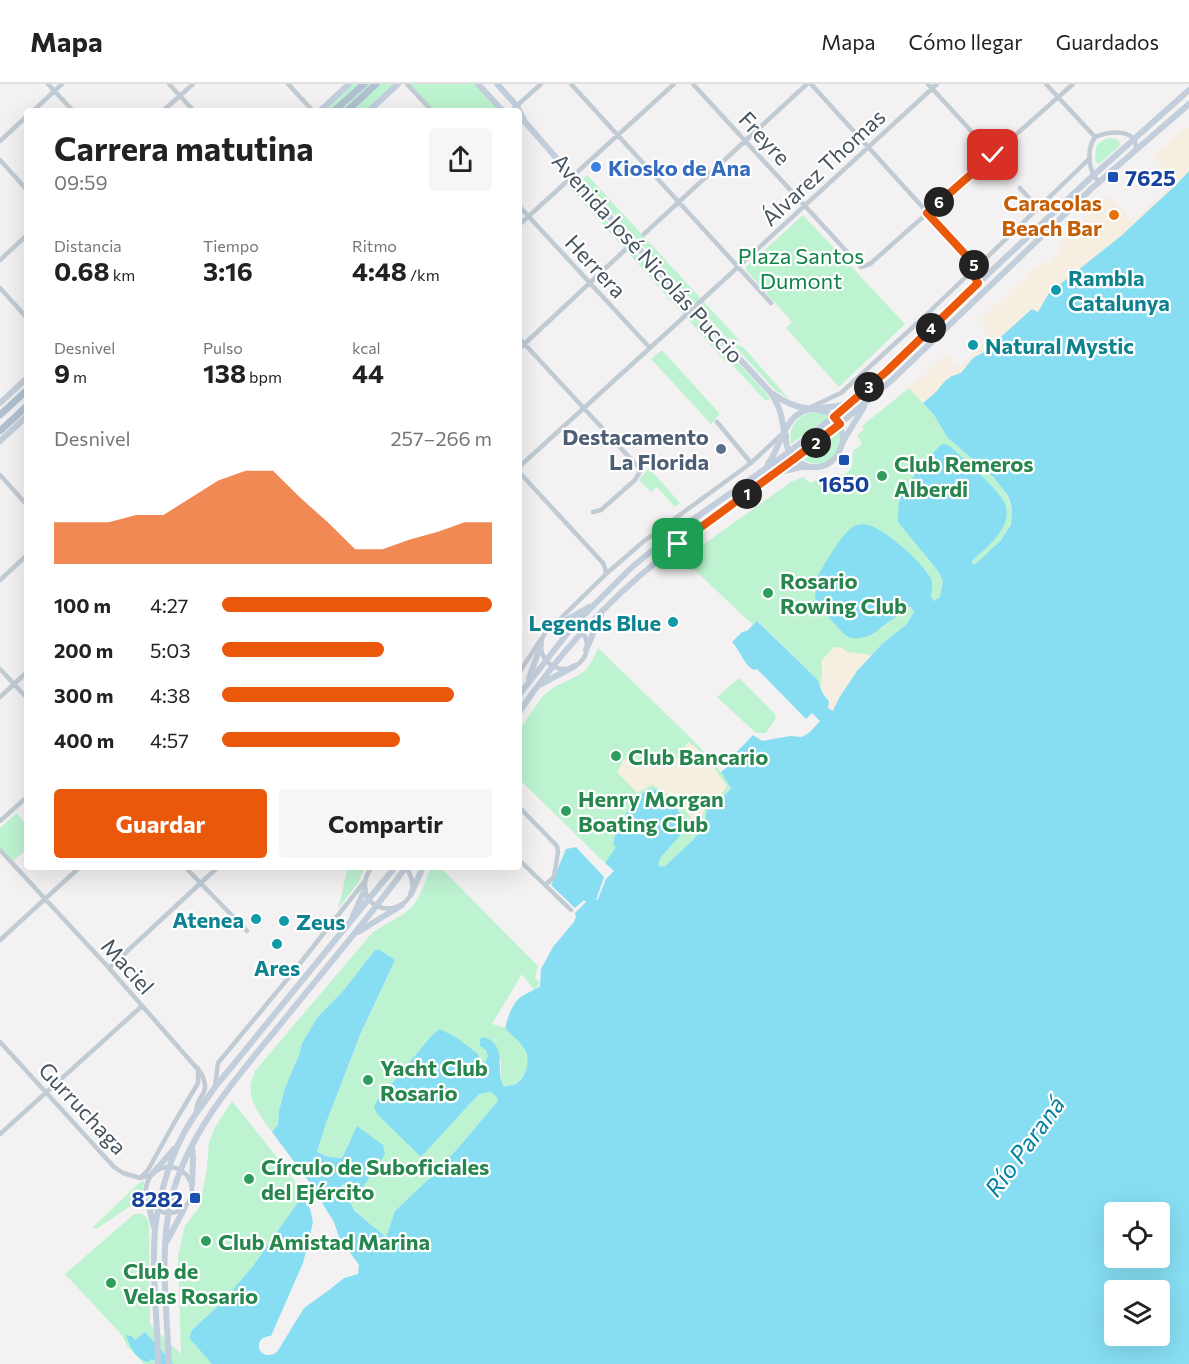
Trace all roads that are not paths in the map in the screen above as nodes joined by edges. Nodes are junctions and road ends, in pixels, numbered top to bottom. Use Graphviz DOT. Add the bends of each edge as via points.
graph roads {
  1 [pos="48,84"];
  2 [pos="62,84"];
  3 [pos="169,84"];
  4 [pos="192,84"];
  5 [pos="288,84"];
  6 [pos="350,84"];
  7 [pos="364,84"];
  8 [pos="376,84"];
  9 [pos="398,84"];
  10 [pos="407,84"];
  11 [pos="478,84"];
  12 [pos="497,84"];
  13 [pos="541,84"];
  14 [pos="571,84"];
  15 [pos="674,84"];
  16 [pos="693,84"];
  17 [pos="809,84"];
  18 [pos="937,84"];
  19 [pos="1046,84"];
  20 [pos="1073,84"];
  21 [pos="930,86"];
  22 [pos="1189,90"];
  23 [pos="55,91"];
  24 [pos="180,96"];
  25 [pos="1058,97"];
  26 [pos="1189,104"];
  27 [pos="517,106"];
  28 [pos="36,108"];
  29 [pos="70,108"];
  30 [pos="166,108"];
  31 [pos="191,108"];
  32 [pos="310,108"];
  33 [pos="323,108"];
  34 [pos="337,108"];
  35 [pos="350,108"];
  36 [pos="372,108"];
  37 [pos="429,108"];
  38 [pos="500,108"];
  39 [pos="515,108"];
  40 [pos="24,119"];
  41 [pos="522,121"];
  42 [pos="618,135"];
  43 [pos="1095,137"];
  44 [pos="1134,139"];
  45 [pos="0,141"];
  46 [pos="745,141"];
  47 [pos="868,147"];
  48 [pos="1136,149"];
  49 [pos="993,155"];
  50 [pos="1090,158"];
  51 [pos="0,160"];
  52 [pos="572,176"];
  53 [pos="1093,176"];
  54 [pos="1099,182"];
  55 [pos="24,187"];
  56 [pos="1020,188"];
  57 [pos="679,202"];
  58 [pos="805,206"];
  59 [pos="1038,208"];
  60 [pos="522,209"];
  61 [pos="927,213"];
  62 [pos="529,216"];
  63 [pos="522,222"];
  64 [pos="644,234"];
  65 [pos="24,239"];
  66 [pos="625,250"];
  67 [pos="0,260"];
  68 [pos="976,266"];
  69 [pos="739,267"];
  70 [pos="994,268"];
  71 [pos="590,283"];
  72 [pos="978,283"];
  73 [pos="0,288"];
  74 [pos="771,303"];
  75 [pos="24,315"];
  76 [pos="522,342"];
  77 [pos="524,344"];
  78 [pos="650,348"];
  79 [pos="24,381"];
  80 [pos="24,393"];
  81 [pos="771,393"];
  82 [pos="854,400"];
  83 [pos="0,403"];
  84 [pos="866,403"];
  85 [pos="584,408"];
  86 [pos="808,408"];
  87 [pos="24,409"];
  88 [pos="0,415"];
  89 [pos="834,417"];
  90 [pos="24,419"];
  91 [pos="717,423"];
  92 [pos="840,424"];
  93 [pos="0,431"];
  94 [pos="785,435"];
  95 [pos="0,441"];
  96 [pos="843,441"];
  97 [pos="789,452"];
  98 [pos="794,459"];
  99 [pos="751,463"];
  100 [pos="522,464"];
  101 [pos="810,467"];
  102 [pos="763,470"];
  103 [pos="775,473"];
  104 [pos="0,474"];
  105 [pos="522,475"];
  106 [pos="24,502"];
  107 [pos="593,512"];
  108 [pos="24,558"];
  109 [pos="606,574"];
  110 [pos="0,580"];
  111 [pos="597,602"];
  112 [pos="603,610"];
  113 [pos="557,624"];
  114 [pos="574,626"];
  115 [pos="582,632"];
  116 [pos="544,635"];
  117 [pos="541,645"];
  118 [pos="586,650"];
  119 [pos="546,660"];
  120 [pos="553,666"];
  121 [pos="575,666"];
  122 [pos="522,668"];
  123 [pos="0,669"];
  124 [pos="24,675"];
  125 [pos="527,683"];
  126 [pos="14,684"];
  127 [pos="538,685"];
  128 [pos="522,690"];
  129 [pos="24,695"];
  130 [pos="0,697"];
  131 [pos="522,708"];
  132 [pos="24,800"];
  133 [pos="522,810"];
  134 [pos="0,821"];
  135 [pos="0,850"];
  136 [pos="522,863"];
  137 [pos="77,870"];
  138 [pos="189,870"];
  139 [pos="215,870"];
  140 [pos="370,870"];
  141 [pos="393,870"];
  142 [pos="404,870"];
  143 [pos="408,870"];
  144 [pos="422,870"];
  145 [pos="200,883"];
  146 [pos="365,885"];
  147 [pos="545,885"];
  148 [pos="411,894"];
  149 [pos="45,899"];
  150 [pos="370,899"];
  151 [pos="402,905"];
  152 [pos="378,906"];
  153 [pos="571,910"];
  154 [pos="350,923"];
  155 [pos="247,931"];
  156 [pos="352,936"];
  157 [pos="0,940"];
  158 [pos="109,968"];
  159 [pos="142,1006"];
  160 [pos="0,1042"];
  161 [pos="198,1068"];
  162 [pos="215,1088"];
  163 [pos="46,1093"];
  164 [pos="196,1113"];
  165 [pos="0,1134"];
  166 [pos="179,1144"];
  167 [pos="192,1147"];
  168 [pos="170,1166"];
  169 [pos="181,1170"];
  170 [pos="149,1175"];
  171 [pos="192,1185"];
  172 [pos="147,1199"];
  173 [pos="185,1208"];
  174 [pos="158,1211"];
  175 [pos="168,1214"];
  176 [pos="155,1230"];
  177 [pos="165,1245"];
  178 [pos="158,1364"];
  179 [pos="169,1364"];
  1 -- 23 [label="street"];
  2 -- 23 [label="street"];
  3 -- 24 [label="street"];
  4 -- 24 [label="street"];
  5 -- 32 [label="street"];
  6 -- 33 [label="main road"];
  7 -- 34 [label="main road"];
  8 -- 35 [label="main road"];
  9 -- 36 [label="main road"];
  10 -- 37 [label="street"];
  11 -- 38 [label="main road"];
  12 -- 27 [label="main road, Avenida José Nicolás Puccio"];
  13 -- 27 [label="street"];
  14 -- 42 [label="street"];
  15 -- 42 [label="street"];
  16 -- 46 [label="street, Freyre"];
  17 -- 46 [label="street"];
  17 -- 47 [label="street"];
  18 -- 21 [label="street, Álvarez Thomas"];
  19 -- 25 [label="street"];
  20 -- 25 [label="street"];
  21 -- 47 [label="street, Álvarez Thomas"];
  21 -- 49 [label="street"];
  22 -- 44 [label="main road"];
  23 -- 28 [label="street"];
  23 -- 29 [label="street"];
  24 -- 30 [label="street"];
  24 -- 31 [label="street"];
  25 -- 43 [label="street"];
  25 -- 49 [label="street"];
  26 -- 48 [label="main road"];
  27 -- 39 [label="street"];
  40 -- 45 [label="street"];
  41 -- 52 [label="main road, Avenida José Nicolás Puccio"];
  42 -- 52 [label="street"];
  42 -- 57 [label="street"];
  43 -- 44 [label="street" via="1126,133"];
  43 -- 50 [label="street"];
  44 -- 48 [label="street"];
  44 -- 53 [label="main road"];
  46 -- 57 [label="street"];
  46 -- 58 [label="street, Freyre"];
  47 -- 58 [label="street, Álvarez Thomas"];
  47 -- 61 [label="street"];
  48 -- 54 [label="main road"];
  49 -- 61 [label="street"];
  50 -- 53 [label="street"];
  50 -- 59 [label="street"];
  51 -- 55 [label="street"];
  52 -- 62 [label="street"];
  52 -- 81 [label="main road, Avenida José Nicolás Puccio"];
  53 -- 54 [label="street"];
  53 -- 70 [label="main road"];
  54 -- 84 [label="main road"];
  56 -- 59 [label="street"];
  57 -- 64 [label="street"];
  57 -- 69 [label="street"];
  58 -- 61 [label="street, Freyre" via="861,267 870,264"];
  58 -- 69 [label="street, Álvarez Thomas"];
  59 -- 68 [label="street"];
  60 -- 62 [label="street, Herrera"];
  61 -- 68 [label="street"];
  62 -- 63 [label="street"];
  62 -- 71 [label="street, Herrera"];
  65 -- 67 [label="street"];
  66 -- 71 [label="street"];
  68 -- 70 [label="street"];
  68 -- 72 [label="street" via="974,278"];
  68 -- 86 [label="street" via="841,393"];
  69 -- 74 [label="street"];
  69 -- 78 [label="street, Álvarez Thomas, bridge"];
  70 -- 72 [label="main road"];
  71 -- 77 [label="street"];
  71 -- 78 [label="street, Herrera"];
  72 -- 82 [label="main road"];
  73 -- 75 [label="street"];
  76 -- 77 [label="street"];
  77 -- 85 [label="street"];
  78 -- 85 [label="street, Álvarez Thomas"];
  79 -- 83 [label="main road"];
  80 -- 88 [label="main road"];
  81 -- 86 [label="main road, Avenida José Nicolás Puccio" via="788,404"];
  81 -- 94 [label="main road, Avenida José Nicolás Puccio" via="783,418"];
  82 -- 86 [label="main road"];
  82 -- 89 [label="main road"];
  84 -- 92 [label="main road"];
  84 -- 96 [label="main road"];
  85 -- 100 [label="street, Álvarez Thomas"];
  85 -- 107 [label="street" via="641,470 601,510"];
  86 -- 89 [label="main road, Avenida José Nicolás Puccio"];
  86 -- 94 [label="main road" via="789,424"];
  87 -- 93 [label="main road"];
  89 -- 92 [label="main road"];
  89 -- 97 [label="main road"];
  90 -- 95 [label="main road"];
  91 -- 99 [label="street"];
  92 -- 96 [label="main road"];
  92 -- 98 [label="main road"];
  94 -- 97 [label="main road, Avenida José Nicolás Puccio"];
  94 -- 99 [label="street"];
  94 -- 102 [label="main road"];
  96 -- 101 [label="main road" via="832,461"];
  97 -- 98 [label="main road, Avenida José Nicolás Puccio"];
  97 -- 102 [label="main road"];
  98 -- 101 [label="main road"];
  98 -- 103 [label="main road"];
  99 -- 109 [label="street" via="644,541"];
  101 -- 103 [label="main road"];
  102 -- 111 [label="main road" via="651,550"];
  103 -- 112 [label="main road" via="659,559"];
  104 -- 106 [label="street"];
  105 -- 109 [label="street" via="603,563"];
  108 -- 110 [label="street"];
  109 -- 113 [label="street"];
  111 -- 113 [label="main road"];
  111 -- 114 [label="main road"];
  112 -- 115 [label="main road"];
  112 -- 118 [label="main road"];
  113 -- 114 [label="street"];
  113 -- 116 [label="street"];
  114 -- 115 [label="street"];
  114 -- 119 [label="main road"];
  115 -- 118 [label="street"];
  115 -- 120 [label="main road"];
  116 -- 117 [label="street"];
  116 -- 122 [label="street"];
  117 -- 119 [label="street"];
  117 -- 125 [label="main road"];
  118 -- 121 [label="street"];
  119 -- 120 [label="street"];
  119 -- 125 [label="main road"];
  120 -- 121 [label="street"];
  120 -- 127 [label="main road"];
  121 -- 127 [label="main road"];
  123 -- 126 [label="street"];
  124 -- 126 [label="street"];
  125 -- 128 [label="main road"];
  126 -- 129 [label="street"];
  126 -- 130 [label="street"];
  127 -- 131 [label="main road"];
  132 -- 134 [label="street"];
  133 -- 147 [label="street" via="557,846 554,877"];
  135 -- 149 [label="street, Maciel"];
  136 -- 147 [label="street"];
  137 -- 149 [label="street"];
  138 -- 145 [label="street"];
  139 -- 145 [label="street"];
  140 -- 146 [label="street"];
  141 -- 150 [label="main road"];
  142 -- 152 [label="main road"];
  143 -- 148 [label="street" via="414,885"];
  144 -- 148 [label="main road"];
  145 -- 155 [label="street"];
  145 -- 158 [label="street"];
  146 -- 150 [label="street"];
  146 -- 154 [label="main road"];
  146 -- 162 [label="street" via="218,1063"];
  147 -- 153 [label="street"];
  148 -- 151 [label="street"];
  149 -- 157 [label="street"];
  149 -- 158 [label="street, Maciel"];
  150 -- 152 [label="street"];
  150 -- 154 [label="main road"];
  151 -- 152 [label="street" via="386,909"];
  151 -- 156 [label="main road"];
  152 -- 156 [label="main road"];
  154 -- 162 [label="main road"];
  156 -- 167 [label="main road" via="229,1087"];
  158 -- 159 [label="street, Maciel"];
  159 -- 161 [label="street, Maciel"];
  159 -- 163 [label="street"];
  160 -- 163 [label="street, Gurruchaga"];
  161 -- 164 [label="street" via="206,1089 196,1105"];
  161 -- 170 [label="street" via="198,1083"];
  162 -- 164 [label="main road"];
  163 -- 165 [label="street"];
  163 -- 170 [label="street, Gurruchaga" via="114,1167 140,1178"];
  164 -- 166 [label="main road"];
  166 -- 168 [label="main road"];
  166 -- 170 [label="main road"];
  167 -- 169 [label="main road"];
  167 -- 171 [label="main road"];
  168 -- 169 [label="street"];
  168 -- 170 [label="street, Gurruchaga"];
  168 -- 174 [label="main road"];
  169 -- 171 [label="street"];
  169 -- 175 [label="main road"];
  170 -- 172 [label="street"];
  171 -- 173 [label="street"];
  172 -- 174 [label="street"];
  172 -- 176 [label="main road"];
  173 -- 175 [label="street"];
  173 -- 177 [label="main road"];
  174 -- 175 [label="street"];
  174 -- 176 [label="main road"];
  175 -- 177 [label="main road"];
  176 -- 178 [label="main road"];
  177 -- 179 [label="main road"];
}
